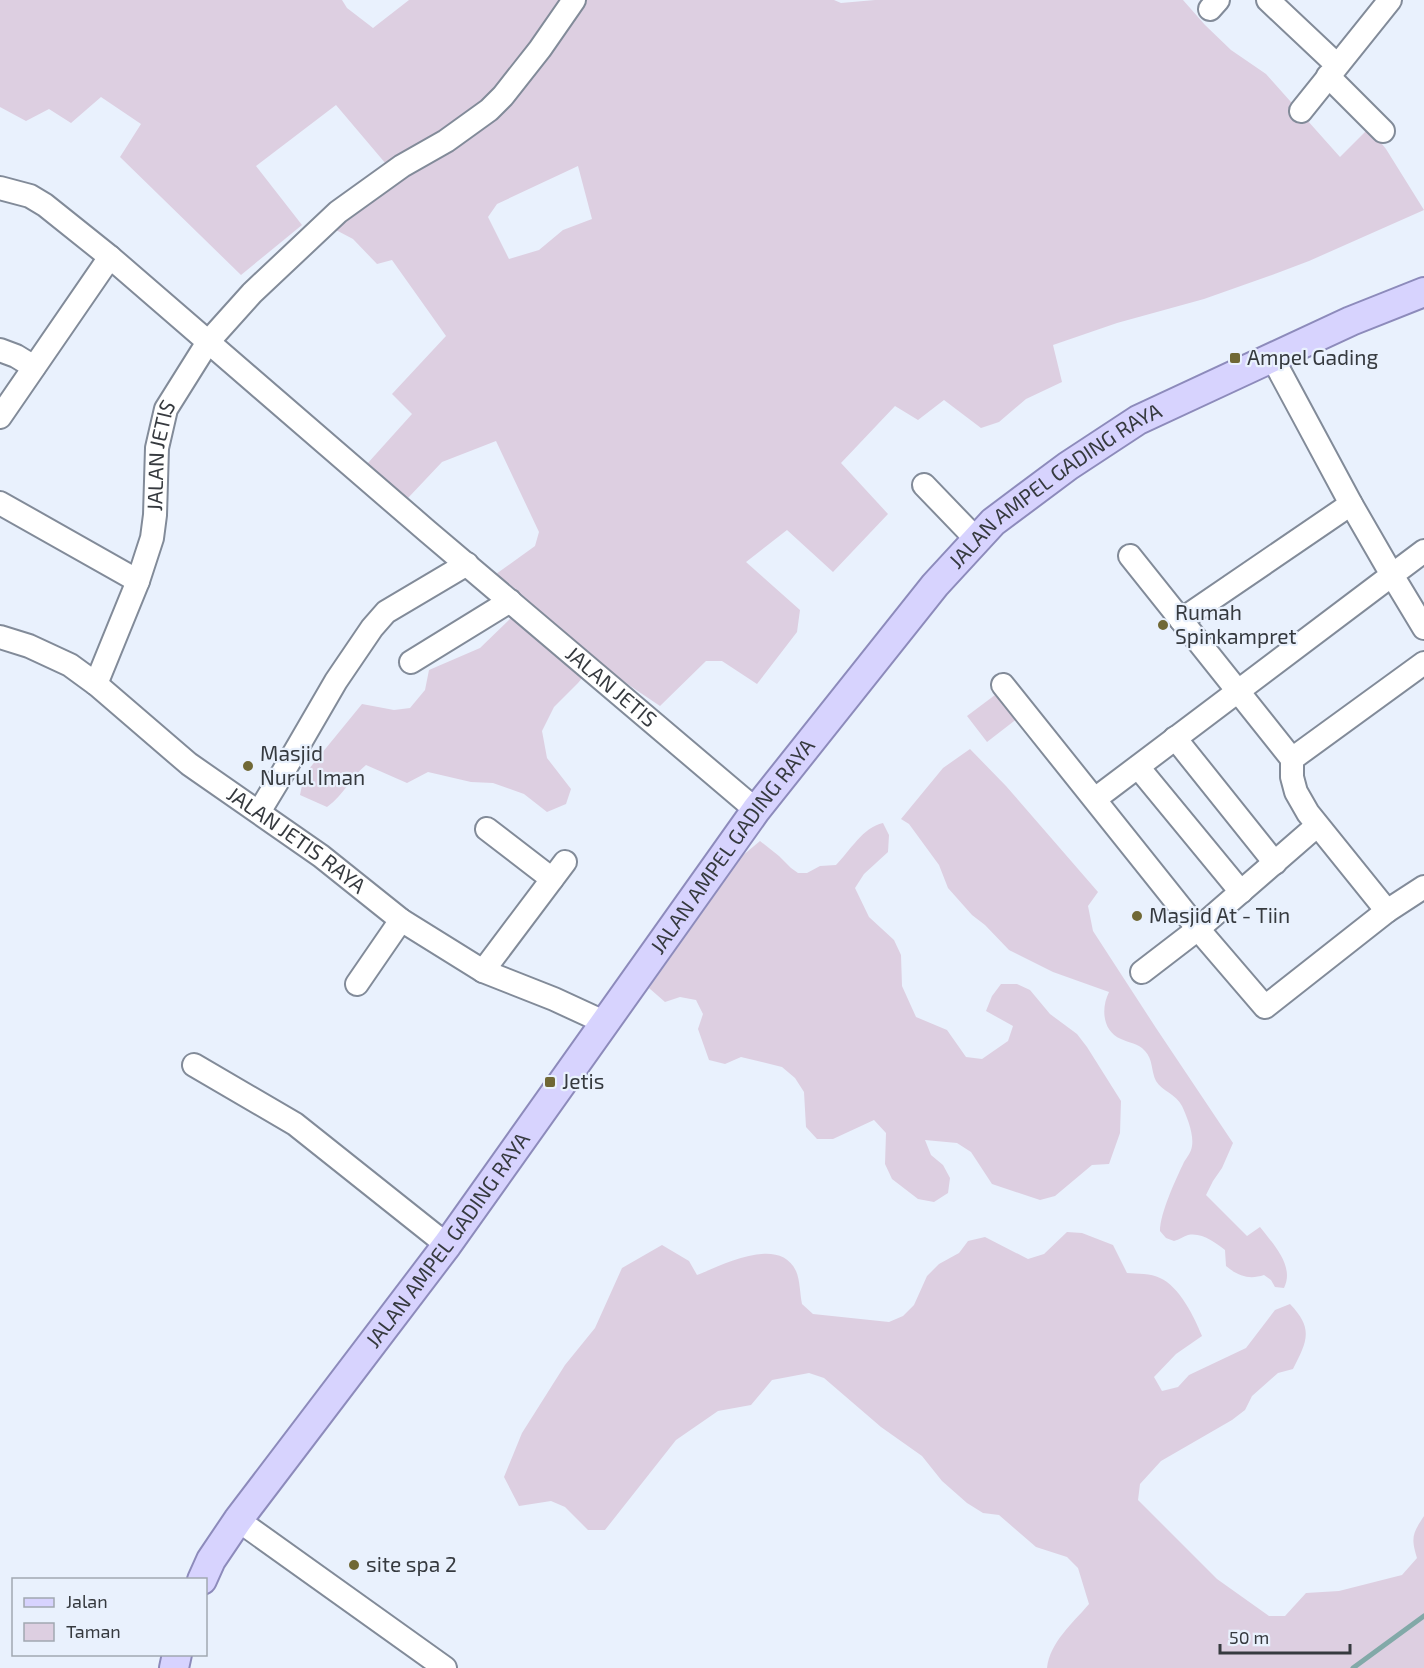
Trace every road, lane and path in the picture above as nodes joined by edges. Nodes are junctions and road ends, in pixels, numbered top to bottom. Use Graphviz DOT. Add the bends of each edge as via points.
graph roads {
  1 [pos="574,0"];
  2 [pos="1268,0"];
  3 [pos="1377,5"];
  4 [pos="1333,70"];
  5 [pos="1301,111"];
  6 [pos="1383,131"];
  7 [pos="0,188"];
  8 [pos="110,257"];
  9 [pos="1424,292"];
  10 [pos="208,342"];
  11 [pos="0,350"];
  12 [pos="1273,359"];
  13 [pos="34,367"];
  14 [pos="0,417"];
  15 [pos="924,486"];
  16 [pos="0,503"];
  17 [pos="1351,504"];
  18 [pos="977,540"];
  19 [pos="1424,551"];
  20 [pos="1130,555"];
  21 [pos="467,564"];
  22 [pos="1392,574"];
  23 [pos="138,581"];
  24 [pos="510,601"];
  25 [pos="1181,620"];
  26 [pos="1424,628"];
  27 [pos="0,637"];
  28 [pos="411,662"];
  29 [pos="1424,663"];
  30 [pos="96,684"];
  31 [pos="1003,685"];
  32 [pos="1239,691"];
  33 [pos="1175,738"];
  34 [pos="1292,759"];
  35 [pos="1138,767"];
  36 [pos="1095,800"];
  37 [pos="756,810"];
  38 [pos="258,812"];
  39 [pos="487,829"];
  40 [pos="1312,830"];
  41 [pos="1275,863"];
  42 [pos="1424,887"];
  43 [pos="1241,892"];
  44 [pos="1387,911"];
  45 [pos="401,920"];
  46 [pos="1198,929"];
  47 [pos="483,971"];
  48 [pos="1142,972"];
  49 [pos="357,984"];
  50 [pos="606,1023"];
  51 [pos="194,1065"];
  52 [pos="447,1245"];
  53 [pos="238,1520"];
  54 [pos="203,1578"];
  55 [pos="445,1668"];
  1 -- 10 [label="street" via="489,111 338,212 252,293"];
  2 -- 4 [label="street"];
  3 -- 4 [label="street"];
  4 -- 5 [label="street"];
  4 -- 6 [label="street"];
  7 -- 8 [label="street, JALAN JETIS" via="30,196 45,205"];
  8 -- 10 [label="street, JALAN JETIS"];
  8 -- 13 [label="street"];
  9 -- 12 [label="main road, JALAN AMPEL GADING RAYA"];
  10 -- 21 [label="street, JALAN JETIS"];
  10 -- 23 [label="street, JALAN JETIS" via="166,409 157,448 152,538"];
  11 -- 13 [label="street"];
  12 -- 17 [label="street"];
  12 -- 18 [label="main road, JALAN AMPEL GADING RAYA" via="1138,420 1068,466 993,522"];
  13 -- 14 [label="street"];
  15 -- 18 [label="street"];
  16 -- 23 [label="street"];
  17 -- 22 [label="street"];
  17 -- 25 [label="street"];
  18 -- 37 [label="main road, JALAN AMPEL GADING RAYA" via="935,585"];
  19 -- 22 [label="street"];
  20 -- 25 [label="street"];
  21 -- 24 [label="street, JALAN JETIS"];
  21 -- 38 [label="street" via="386,612 372,628"];
  22 -- 26 [label="street"];
  22 -- 32 [label="street"];
  23 -- 30 [label="street, JALAN JETIS"];
  24 -- 28 [label="street"];
  24 -- 37 [label="street, JALAN JETIS"];
  25 -- 32 [label="street"];
  27 -- 30 [label="street, JALAN JETIS RAYA" via="60,660"];
  29 -- 34 [label="street"];
  30 -- 38 [label="street, JALAN JETIS RAYA" via="189,764"];
  31 -- 36 [label="street"];
  32 -- 33 [label="street"];
  32 -- 34 [label="street"];
  33 -- 35 [label="street"];
  33 -- 41 [label="street"];
  34 -- 44 [label="street" via="1296,792 1308,813"];
  35 -- 36 [label="street"];
  35 -- 43 [label="street"];
  36 -- 46 [label="street"];
  37 -- 50 [label="main road, JALAN AMPEL GADING RAYA"];
  38 -- 45 [label="street, JALAN JETIS RAYA"];
  39 -- 47 [label="street" via="559,871"];
  40 -- 41 [label="street"];
  41 -- 43 [label="street"];
  42 -- 44 [label="street"];
  43 -- 46 [label="street"];
  44 -- 46 [label="street" via="1265,1007"];
  45 -- 47 [label="street, JALAN JETIS RAYA"];
  45 -- 49 [label="street"];
  46 -- 48 [label="street"];
  47 -- 50 [label="street, JALAN JETIS RAYA"];
  50 -- 52 [label="main road, JALAN AMPEL GADING RAYA"];
  51 -- 52 [label="street" via="295,1124"];
  52 -- 53 [label="main road, JALAN AMPEL GADING RAYA"];
  53 -- 54 [label="main road, JALAN AMPEL GADING RAYA"];
  53 -- 55 [label="street"];
}
